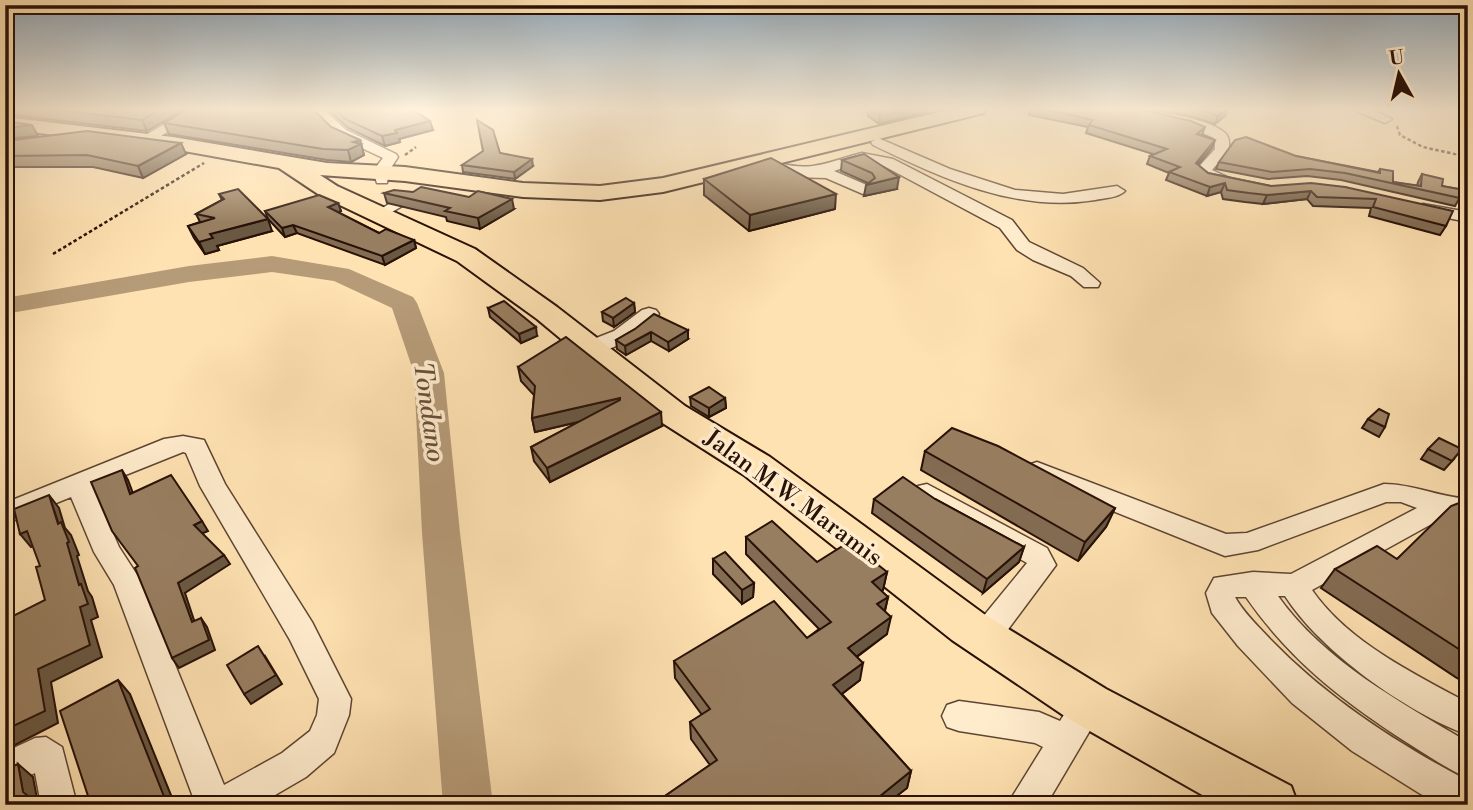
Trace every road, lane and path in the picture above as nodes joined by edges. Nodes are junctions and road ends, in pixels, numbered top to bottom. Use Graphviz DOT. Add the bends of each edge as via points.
graph roads {
  1 [pos="194,147"];
  2 [pos="370,147"];
  3 [pos="841,147"];
  4 [pos="859,147"];
  5 [pos="889,147"];
  6 [pos="1222,147"];
  7 [pos="1426,147"];
  8 [pos="225,151"];
  9 [pos="1468,157"];
  10 [pos="778,167"];
  11 [pos="752,169"];
  12 [pos="817,172"];
  13 [pos="1241,184"];
  14 [pos="863,189"];
  15 [pos="372,190"];
  16 [pos="1117,191"];
  17 [pos="1405,204"];
  18 [pos="1468,218"];
  19 [pos="53,254"];
  20 [pos="1091,283"];
  21 [pos="649,314"];
  22 [pos="589,348"];
  23 [pos="1018,463"];
  24 [pos="78,484"];
  25 [pos="927,493"];
  26 [pos="1457,508"];
  27 [pos="5,514"];
  28 [pos="1253,584"];
  29 [pos="1294,586"];
  30 [pos="984,638"];
  31 [pos="1089,705"];
  32 [pos="959,716"];
  33 [pos="1468,720"];
  34 [pos="1066,741"];
  35 [pos="1468,761"];
  36 [pos="5,771"];
  37 [pos="246,799"];
  38 [pos="1468,800"];
  39 [pos="60,805"];
  40 [pos="214,805"];
  41 [pos="1025,805"];
  42 [pos="1272,805"];
  1 -- 8 [label="highway"];
  2 -- 15 [label="street" via="391,157"];
  3 -- 11 [label="highway"];
  4 -- 10 [label="highway"];
  5 -- 16 [label="street" via="958,177 1016,193 1064,199"];
  6 -- 13 [label="street" via="1203,171"];
  7 -- 9 [label="path"];
  8 -- 15 [label="highway, Jalan M.W. Maramis" via="286,163"];
  8 -- 19 [label="path"];
  10 -- 11 [label="highway"];
  10 -- 12 [label="street"];
  11 -- 15 [label="highway" via="671,192 601,203 431,188"];
  12 -- 14 [label="street"];
  12 -- 20 [label="street" via="862,158 888,162 1006,224 1023,246"];
  15 -- 22 [label="highway, Jalan M.W. Maramis" via="520,292"];
  17 -- 18 [label="street"];
  21 -- 22 [label="street" via="622,336"];
  22 -- 30 [label="highway, Jalan M.W. Maramis" via="673,414 757,466"];
  23 -- 26 [label="street" via="1225,545 1248,543 1384,493"];
  24 -- 27 [label="street"];
  24 -- 37 [label="street" via="173,445 195,446 213,486 301,631 335,699 333,715 321,742"];
  24 -- 40 [label="street" via="108,552 127,582"];
  25 -- 30 [label="street" via="1037,556 1042,565"];
  26 -- 29 [label="street"];
  28 -- 29 [label="street"];
  28 -- 35 [label="street" via="1310,653 1353,688"];
  28 -- 38 [label="street" via="1224,586 1222,604 1273,665 1336,722"];
  29 -- 33 [label="street" via="1326,628"];
  30 -- 31 [label="highway, Jalan M.W. Maramis"];
  31 -- 34 [label="street"];
  31 -- 42 [label="highway, Jalan M.W. Maramis"];
  32 -- 34 [label="street" via="1039,728"];
  34 -- 41 [label="street"];
  36 -- 39 [label="street" via="46,754"];
}
